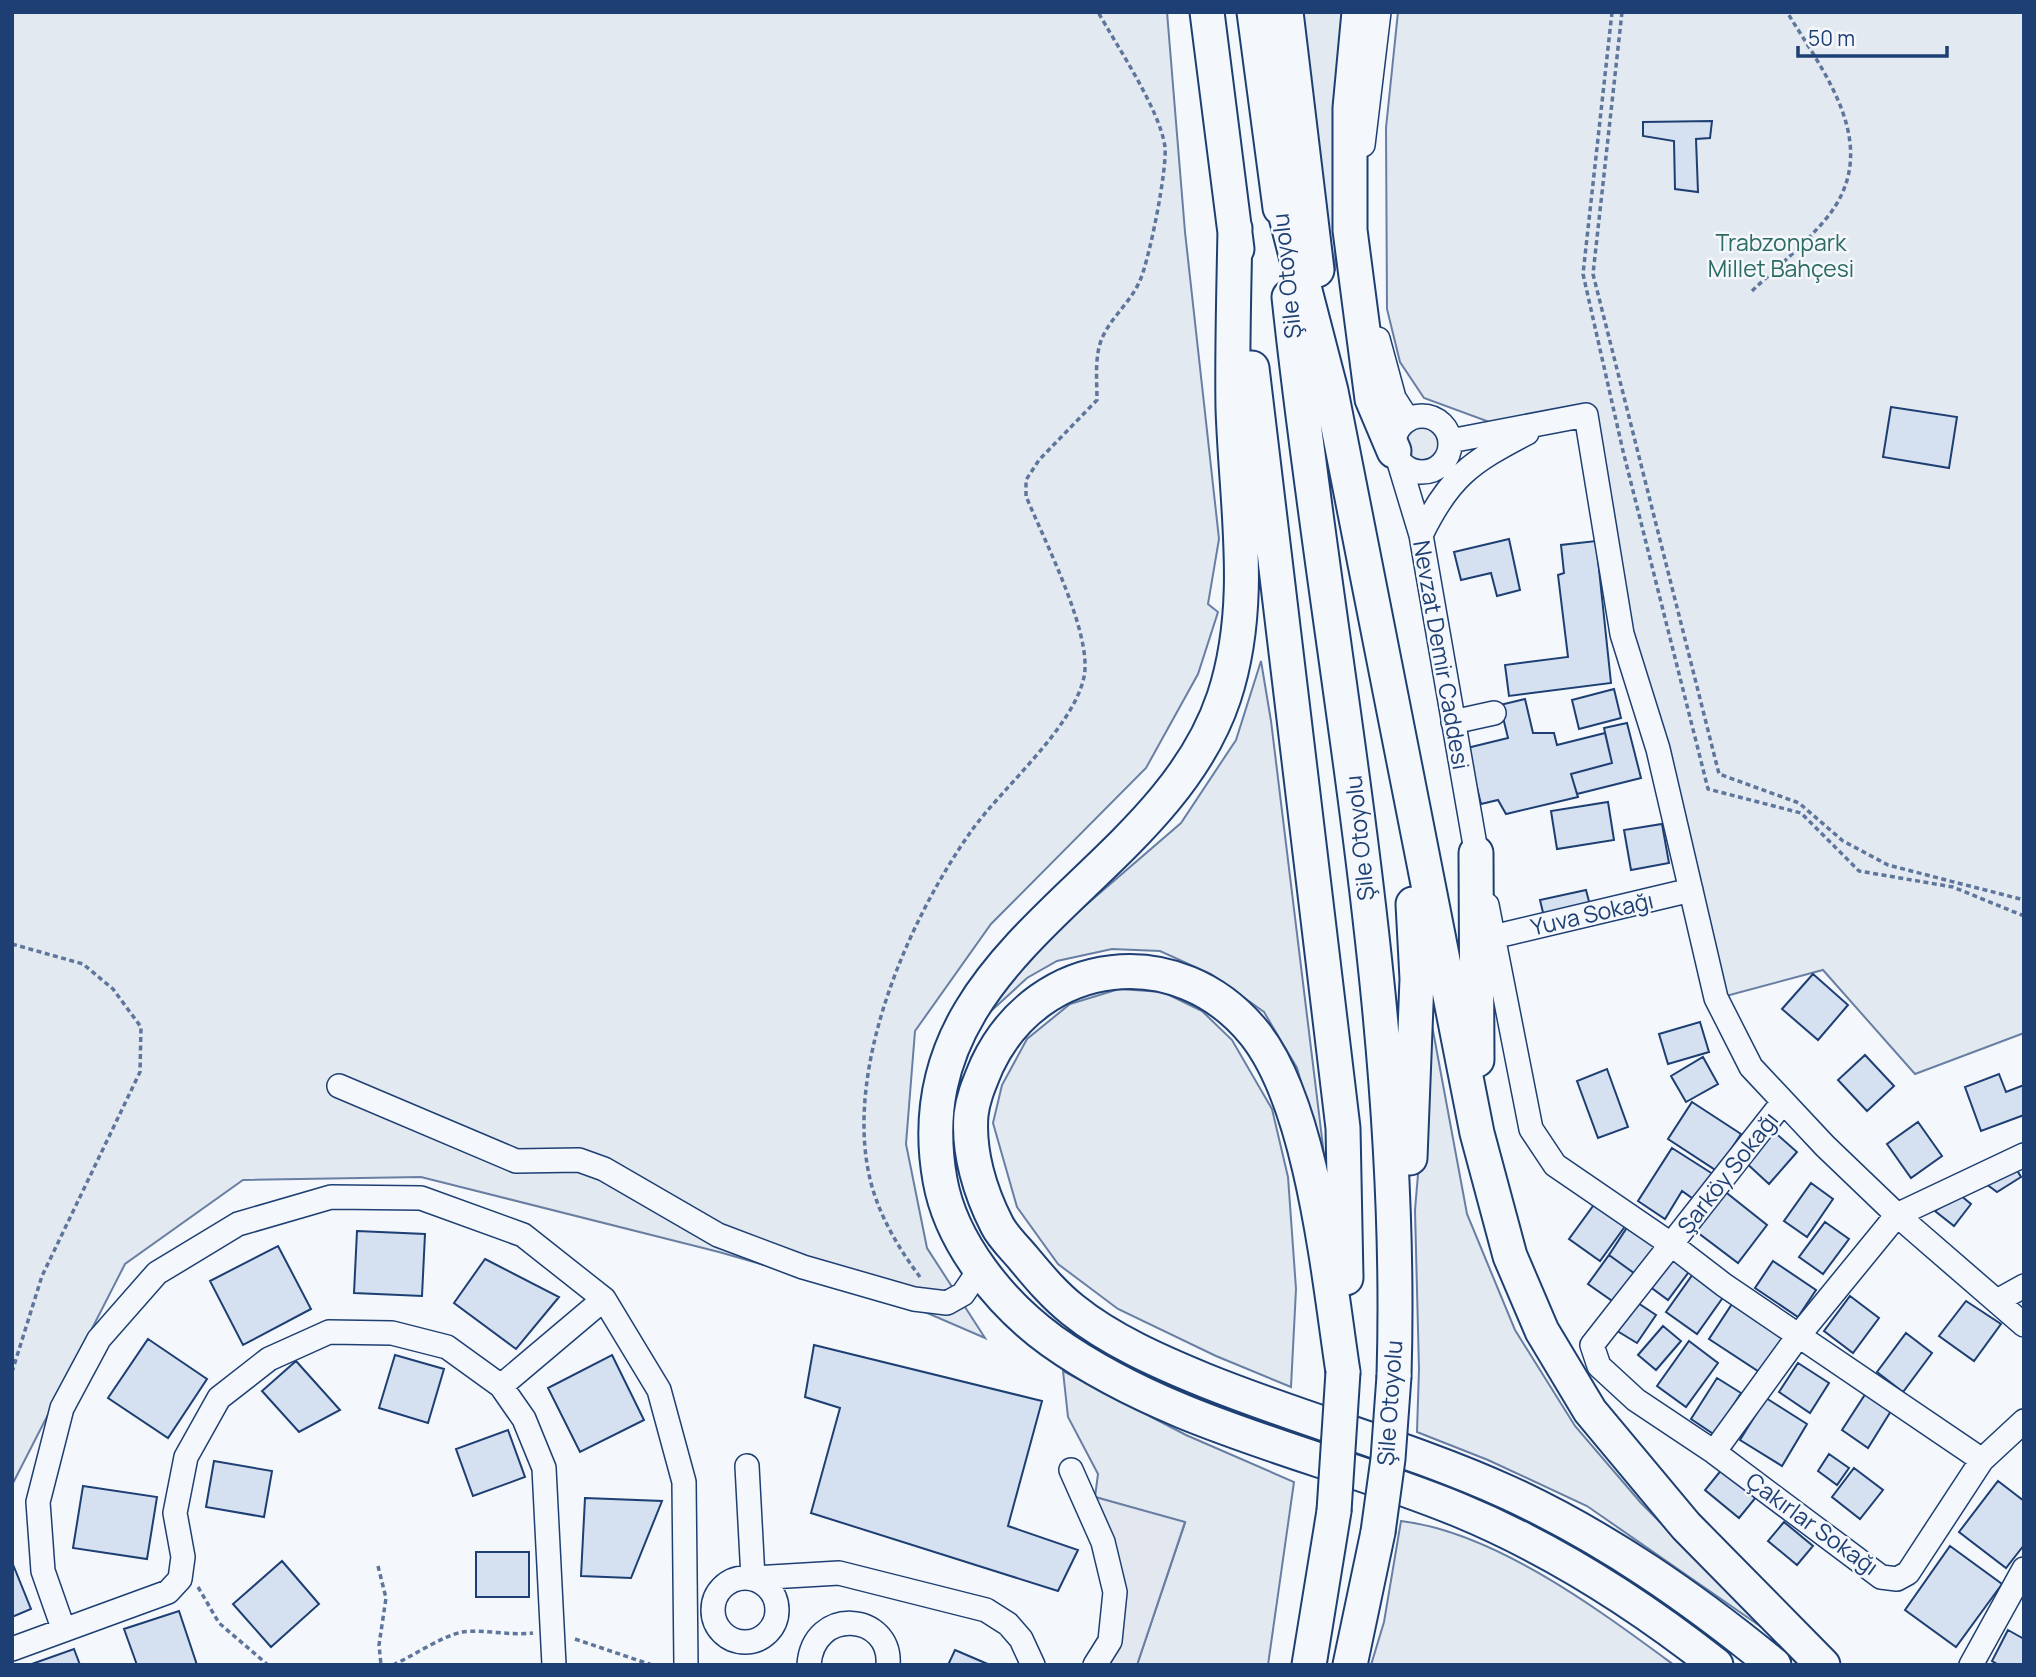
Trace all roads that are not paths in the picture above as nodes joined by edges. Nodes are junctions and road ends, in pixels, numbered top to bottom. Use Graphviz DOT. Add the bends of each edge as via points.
graph roads {
  1 [pos="1208,12"];
  2 [pos="1254,12"];
  3 [pos="1286,12"];
  4 [pos="1359,12"];
  5 [pos="1379,12"];
  6 [pos="1278,186"];
  7 [pos="1235,228"];
  8 [pos="1331,391"];
  9 [pos="1408,420"];
  10 [pos="1547,423"];
  11 [pos="1448,450"];
  12 [pos="1396,455"];
  13 [pos="1421,535"];
  14 [pos="1494,713"];
  15 [pos="1453,722"];
  16 [pos="1404,765"];
  17 [pos="1476,853"];
  18 [pos="1691,890"];
  19 [pos="1493,937"];
  20 [pos="338,1086"];
  21 [pos="1783,1102"];
  22 [pos="1477,1133"];
  23 [pos="2024,1155"];
  24 [pos="1897,1215"];
  25 [pos="1672,1245"];
  26 [pos="981,1269"];
  27 [pos="2024,1286"];
  28 [pos="604,1299"];
  29 [pos="1396,1300"];
  30 [pos="1997,1301"];
  31 [pos="2024,1325"];
  32 [pos="1799,1335"];
  33 [pos="1600,1366"];
  34 [pos="1343,1372"];
  35 [pos="501,1386"];
  36 [pos="2024,1421"];
  37 [pos="1714,1452"];
  38 [pos="1982,1460"];
  39 [pos="747,1466"];
  40 [pos="1072,1470"];
  41 [pos="2024,1569"];
  42 [pos="63,1628"];
  43 [pos="12,1649"];
  44 [pos="554,1665"];
  45 [pos="686,1665"];
  46 [pos="809,1665"];
  47 [pos="888,1665"];
  48 [pos="1033,1665"];
  49 [pos="1095,1665"];
  50 [pos="1309,1665"];
  51 [pos="1350,1665"];
  52 [pos="1716,1665"];
  53 [pos="1774,1665"];
  54 [pos="1823,1665"];
  55 [pos="1971,1665"];
  1 -- 7 [label="highway, Şile Otoyolu"];
  2 -- 6 [label="highway, Şile Otoyolu"];
  3 -- 8 [label="highway"];
  4 -- 12 [label="highway" via="1350,108 1350,230 1372,399"];
  5 -- 9 [label="street" via="1361,163 1368,267 1380,355 1394,398"];
  6 -- 8 [label="highway"];
  6 -- 29 [label="highway, Şile Otoyolu" via="1305,447 1358,800 1391,1139"];
  7 -- 26 [label="highway" via="1233,410 1243,538 1233,658 1223,699 1181,776 1140,825 1006,960 971,1008 947,1058 936,1100 934,1146 942,1192"];
  7 -- 34 [label="highway, Şile Otoyolu" via="1343,1128 1347,1254"];
  8 -- 16 [label="highway"];
  9 -- 11 [label="street" via="1417,416 1435,419 1442,425"];
  9 -- 12 [label="street" via="1396,433"];
  10 -- 11 [label="street"];
  10 -- 13 [label="street" via="1462,472 1438,500"];
  10 -- 18 [label="street" via="1586,415 1622,634 1658,750"];
  11 -- 12 [label="street" via="1439,466 1422,472 1404,466"];
  11 -- 13 [label="street"];
  12 -- 13 [label="street, Nevzat Demir Caddesi"];
  13 -- 15 [label="street, Nevzat Demir Caddesi"];
  14 -- 15 [label="street"];
  15 -- 17 [label="street, Nevzat Demir Caddesi"];
  16 -- 22 [label="highway"];
  16 -- 29 [label="highway" via="1417,979 1410,1155"];
  17 -- 19 [label="street, Nevzat Demir Caddesi"];
  17 -- 22 [label="highway"];
  18 -- 19 [label="street, Yuva Sokağı"];
  18 -- 21 [label="street" via="1716,998 1751,1067"];
  19 -- 25 [label="street, Nevzat Demir Caddesi" via="1531,1129 1555,1165"];
  20 -- 26 [label="street" via="516,1161 579,1160 604,1169 718,1235 803,1267 914,1299 947,1303 963,1294"];
  21 -- 24 [label="street"];
  21 -- 25 [label="street, Şarköy Sokağı"];
  22 -- 54 [label="highway" via="1510,1256 1537,1321 1590,1411 1650,1485"];
  23 -- 24 [label="street"];
  24 -- 30 [label="street"];
  24 -- 32 [label="street"];
  25 -- 32 [label="street, Nevzat Demir Caddesi"];
  25 -- 33 [label="street, Şarköy Sokağı" via="1592,1345"];
  26 -- 52 [label="highway" via="1016,1311 1111,1379 1246,1436 1406,1490 1507,1531 1614,1590"];
  27 -- 30 [label="street"];
  28 -- 35 [label="street"];
  28 -- 42 [label="street" via="523,1236 421,1198 331,1197 238,1224 157,1273 99,1339 61,1408 38,1502 43,1571"];
  28 -- 45 [label="street" via="659,1390 684,1482"];
  29 -- 51 [label="highway, Şile Otoyolu, bridge" via="1394,1376 1378,1532"];
  30 -- 31 [label="street"];
  32 -- 37 [label="street"];
  32 -- 38 [label="street, Nevzat Demir Caddesi"];
  33 -- 37 [label="street, Çakırlar Sokağı" via="1636,1400"];
  34 -- 50 [label="highway, Şile Otoyolu, bridge" via="1334,1511"];
  34 -- 53 [label="highway" via="1324,1241 1300,1135 1287,1093 1255,1034 1211,996 1158,975 1090,975 1049,992 1019,1018 995,1049 976,1090 971,1136 977,1175 999,1228 1049,1289 1076,1312 1173,1367 1455,1469 1573,1524 1716,1617"];
  35 -- 42 [label="street" via="447,1348 392,1333 330,1332 269,1359 219,1398 186,1457 175,1513 183,1557 180,1579 168,1592"];
  35 -- 44 [label="street" via="524,1419 544,1468"];
  36 -- 38 [label="street, Çakırlar Sokağı"];
  37 -- 38 [label="street, Çakırlar Sokağı" via="1881,1577 1897,1579 1908,1573"];
  39 -- 48 [label="street" via="753,1578 839,1573 986,1610 1009,1624"];
  40 -- 49 [label="street" via="1103,1542 1115,1592 1110,1641"];
  41 -- 55 [label="street"];
  42 -- 43 [label="street"];
  46 -- 47 [label="street" via="814,1642 822,1632 845,1623 869,1628 879,1636"];
}
